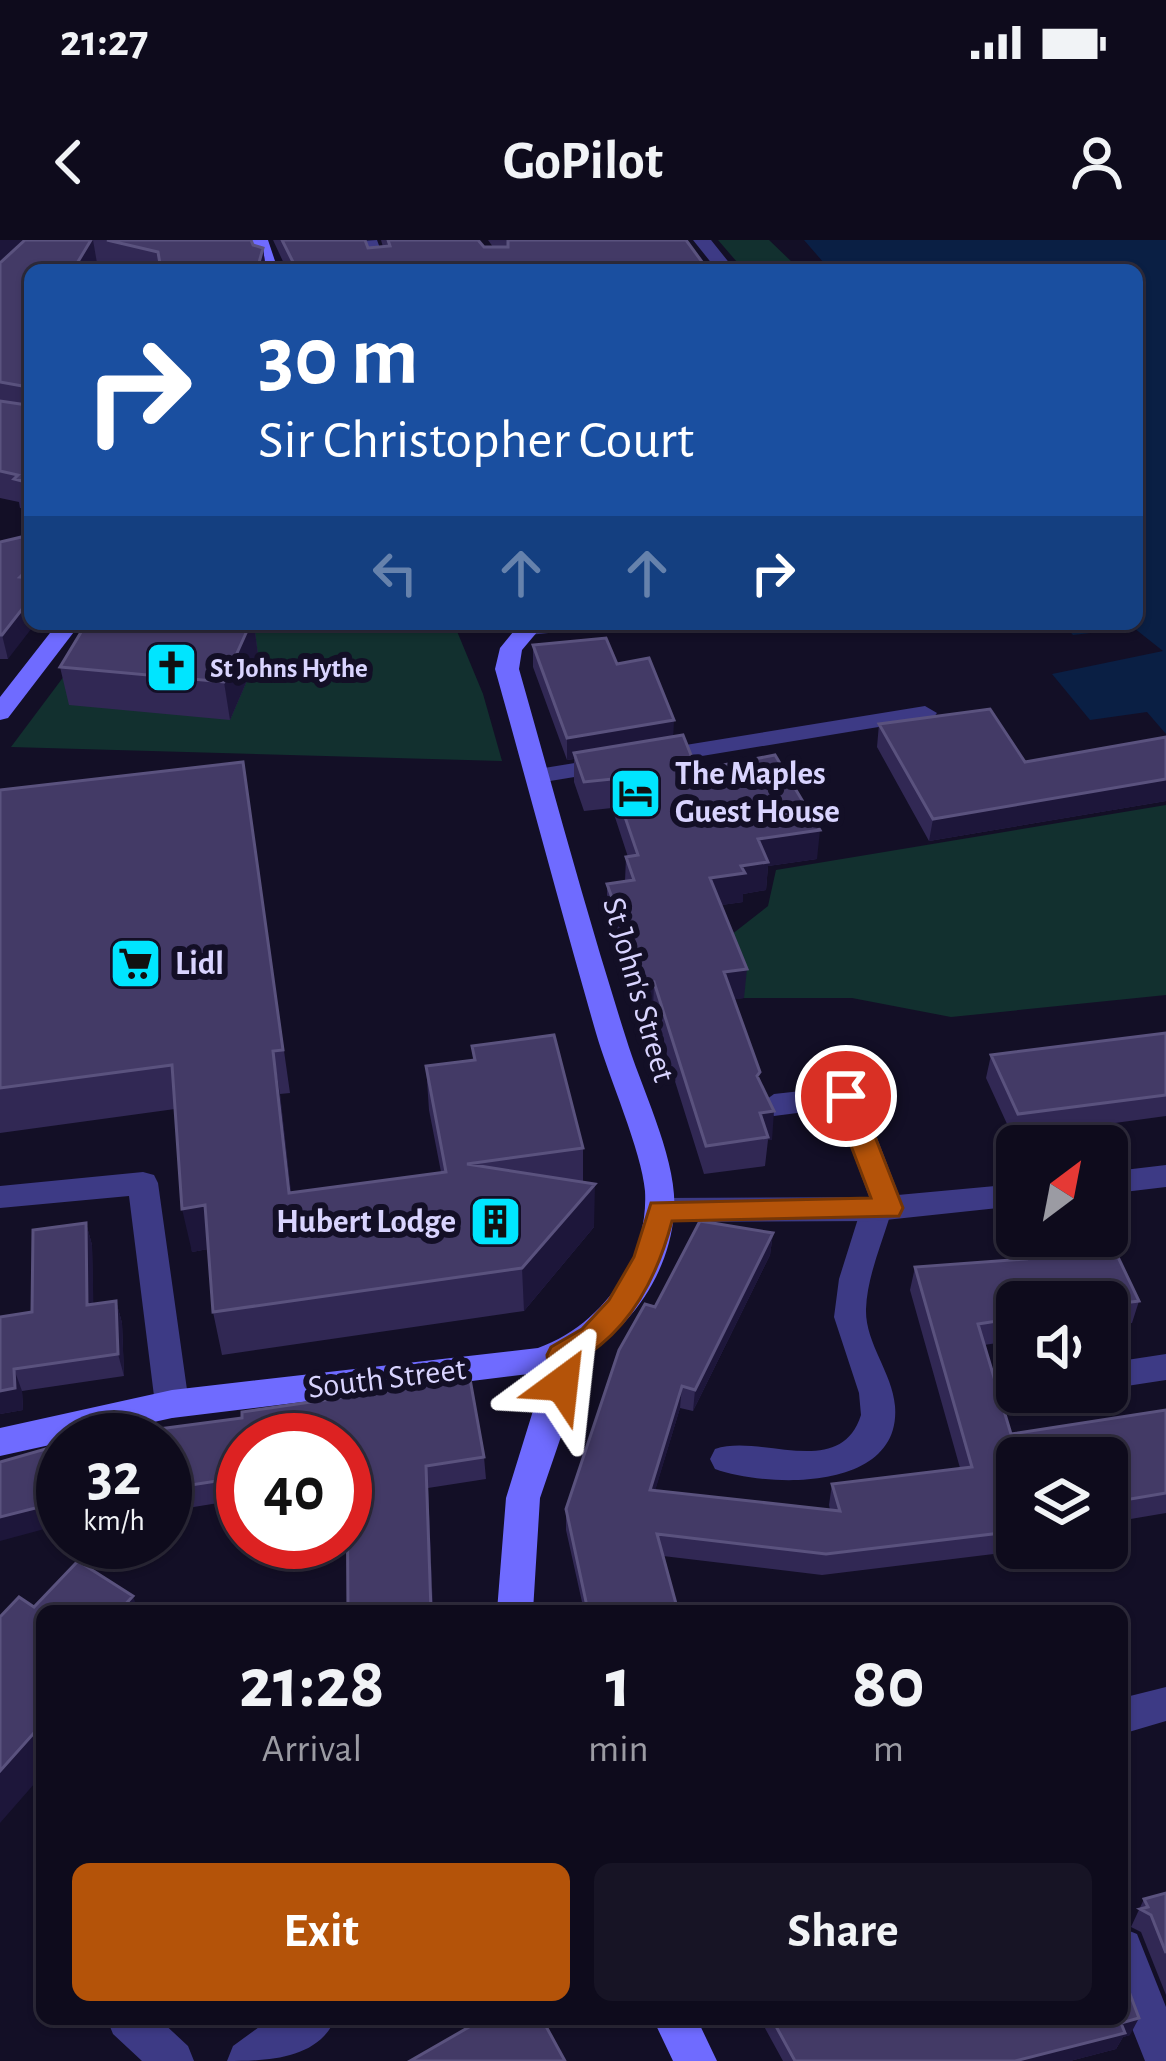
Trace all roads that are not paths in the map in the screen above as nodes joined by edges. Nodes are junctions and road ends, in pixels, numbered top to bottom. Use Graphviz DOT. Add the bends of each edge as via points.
graph roads {
  1 [pos="702,240"];
  2 [pos="721,264"];
  3 [pos="64,630"];
  4 [pos="521,630"];
  5 [pos="925,712"];
  6 [pos="0,713"];
  7 [pos="538,776"];
  8 [pos="774,1106"];
  9 [pos="1163,1182"];
  10 [pos="1128,1183"];
  11 [pos="0,1197"];
  12 [pos="996,1197"];
  13 [pos="882,1209"];
  14 [pos="661,1210"];
  15 [pos="562,1355"];
  16 [pos="1166,1367"];
  17 [pos="1128,1373"];
  18 [pos="172,1404"];
  19 [pos="0,1442"];
  20 [pos="727,1459"];
  21 [pos="515,1605"];
  22 [pos="1166,1704"];
  23 [pos="1128,1714"];
  24 [pos="1128,1964"];
  25 [pos="134,2025"];
  26 [pos="302,2025"];
  27 [pos="677,2025"];
  28 [pos="173,2061"];
  29 [pos="248,2061"];
  30 [pos="696,2061"];
  31 [pos="1166,2061"];
  1 -- 2 [label="street"];
  3 -- 6 [label="street"];
  4 -- 7 [label="street, St John's Street" via="507,669"];
  5 -- 7 [label="street"];
  7 -- 14 [label="street, St John's Street"];
  8 -- 13 [label="street" via="846,1096"];
  9 -- 10 [label="street"];
  11 -- 18 [label="street" via="142,1183"];
  12 -- 13 [label="street"];
  13 -- 14 [label="street"];
  13 -- 20 [label="street" via="849,1314 879,1413 868,1442 803,1468"];
  14 -- 15 [label="street, St John's Street" via="648,1258 620,1308"];
  15 -- 18 [label="street, South Street"];
  15 -- 21 [label="street" via="562,1384 523,1498"];
  16 -- 17 [label="street"];
  18 -- 19 [label="street, South Street"];
  22 -- 23 [label="street"];
  24 -- 31 [label="street"];
  25 -- 28 [label="street"];
  26 -- 29 [label="street"];
  27 -- 30 [label="street"];
}
